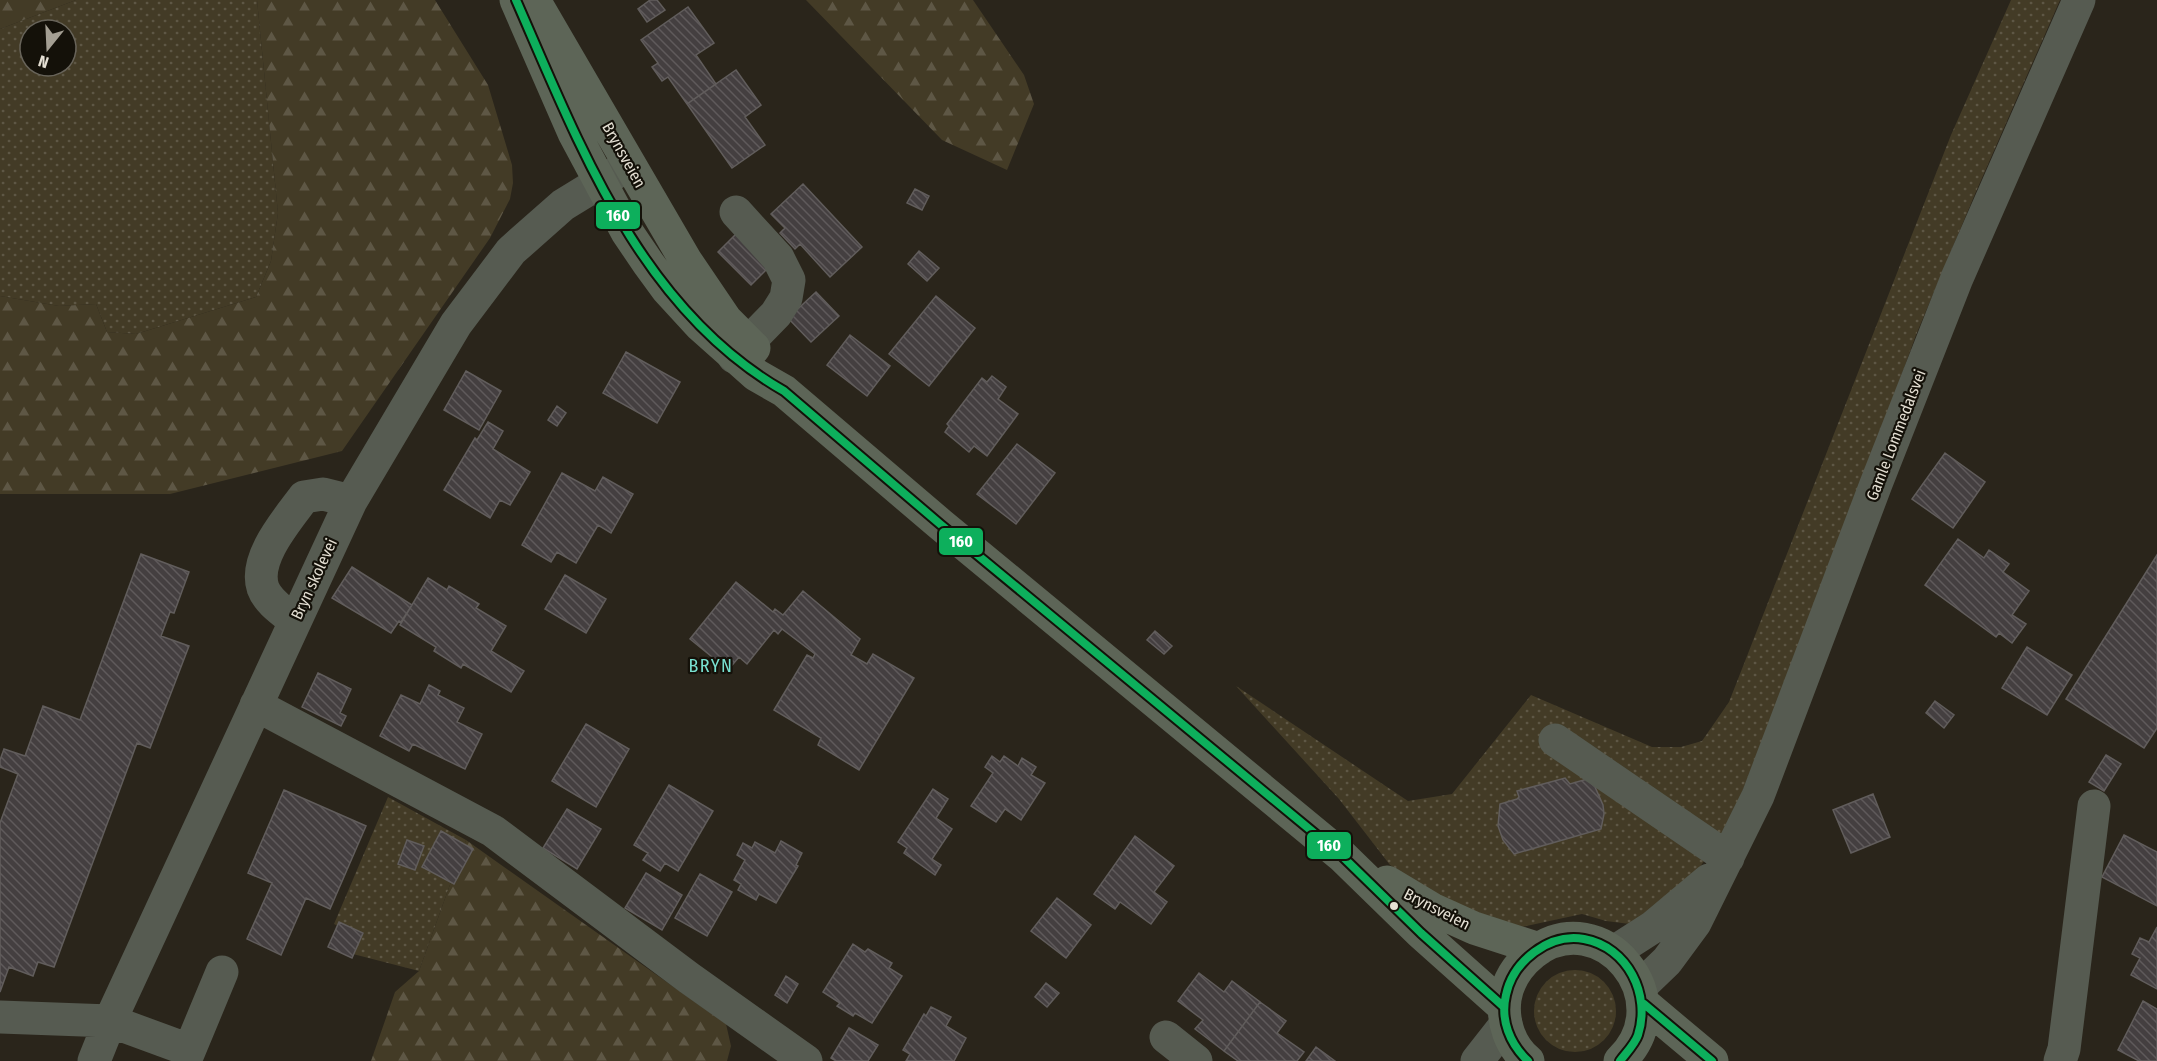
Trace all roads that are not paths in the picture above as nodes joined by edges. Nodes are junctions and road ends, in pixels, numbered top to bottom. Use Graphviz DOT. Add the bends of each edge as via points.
graph roads {
  1 [pos="516,0"];
  2 [pos="534,0"];
  3 [pos="2079,0"];
  4 [pos="629,165"];
  5 [pos="600,181"];
  6 [pos="736,212"];
  7 [pos="741,350"];
  8 [pos="351,501"];
  9 [pos="295,621"];
  10 [pos="256,705"];
  11 [pos="1555,740"];
  12 [pos="2094,806"];
  13 [pos="1342,856"];
  14 [pos="1724,865"];
  15 [pos="1539,949"];
  16 [pos="1614,952"];
  17 [pos="222,972"];
  18 [pos="1642,995"];
  19 [pos="1505,1015"];
  20 [pos="0,1017"];
  21 [pos="110,1021"];
  22 [pos="1166,1038"];
  23 [pos="187,1055"];
  24 [pos="94,1061"];
  25 [pos="806,1061"];
  26 [pos="1196,1061"];
  27 [pos="1477,1061"];
  28 [pos="1528,1061"];
  29 [pos="1620,1061"];
  30 [pos="1712,1061"];
  31 [pos="2060,1061"];
  1 -- 5 [label="main road, Brynsveien" via="574,133"];
  2 -- 4 [label="main road, Brynsveien"];
  3 -- 14 [label="street, Gamle Lommedalsvei" via="1957,278 1758,796"];
  4 -- 5 [label="street, Bryn skolevei"];
  4 -- 7 [label="main road, Brynsveien"];
  5 -- 7 [label="main road, Brynsveien" via="627,232 667,289 701,326"];
  5 -- 8 [label="street, Bryn skolevei" via="563,205 511,250 456,324"];
  6 -- 7 [label="street" via="778,258 789,280 786,298 776,314"];
  7 -- 13 [label="main road, Brynsveien" via="756,375 784,391"];
  8 -- 9 [label="street, Bryn skolevei"];
  8 -- 9 [label="street" via="323,494 304,497 274,537 262,570 263,587 271,601"];
  9 -- 10 [label="street, Bryn skolevei"];
  10 -- 21 [label="street, Bryn skolevei"];
  10 -- 25 [label="street" via="493,831"];
  11 -- 14 [label="street"];
  12 -- 31 [label="street"];
  13 -- 15 [label="main road, Brynsveien" via="1432,909 1474,928"];
  13 -- 19 [label="main road, Brynsveien"];
  14 -- 16 [label="street, Gamle Lommedalsvei" via="1653,927"];
  14 -- 18 [label="street, Gamle Lommedalsvei" via="1695,923"];
  15 -- 16 [label="main road" via="1563,940 1581,940"];
  15 -- 19 [label="main road" via="1525,959 1512,977"];
  16 -- 18 [label="main road" via="1629,967"];
  17 -- 23 [label="street"];
  18 -- 29 [label="main road" via="1643,1022 1635,1043"];
  18 -- 30 [label="main road"];
  19 -- 27 [label="street"];
  19 -- 28 [label="main road" via="1512,1041"];
  20 -- 21 [label="street"];
  21 -- 23 [label="street"];
  21 -- 24 [label="street, Bryn skolevei"];
  22 -- 26 [label="street"];
}
